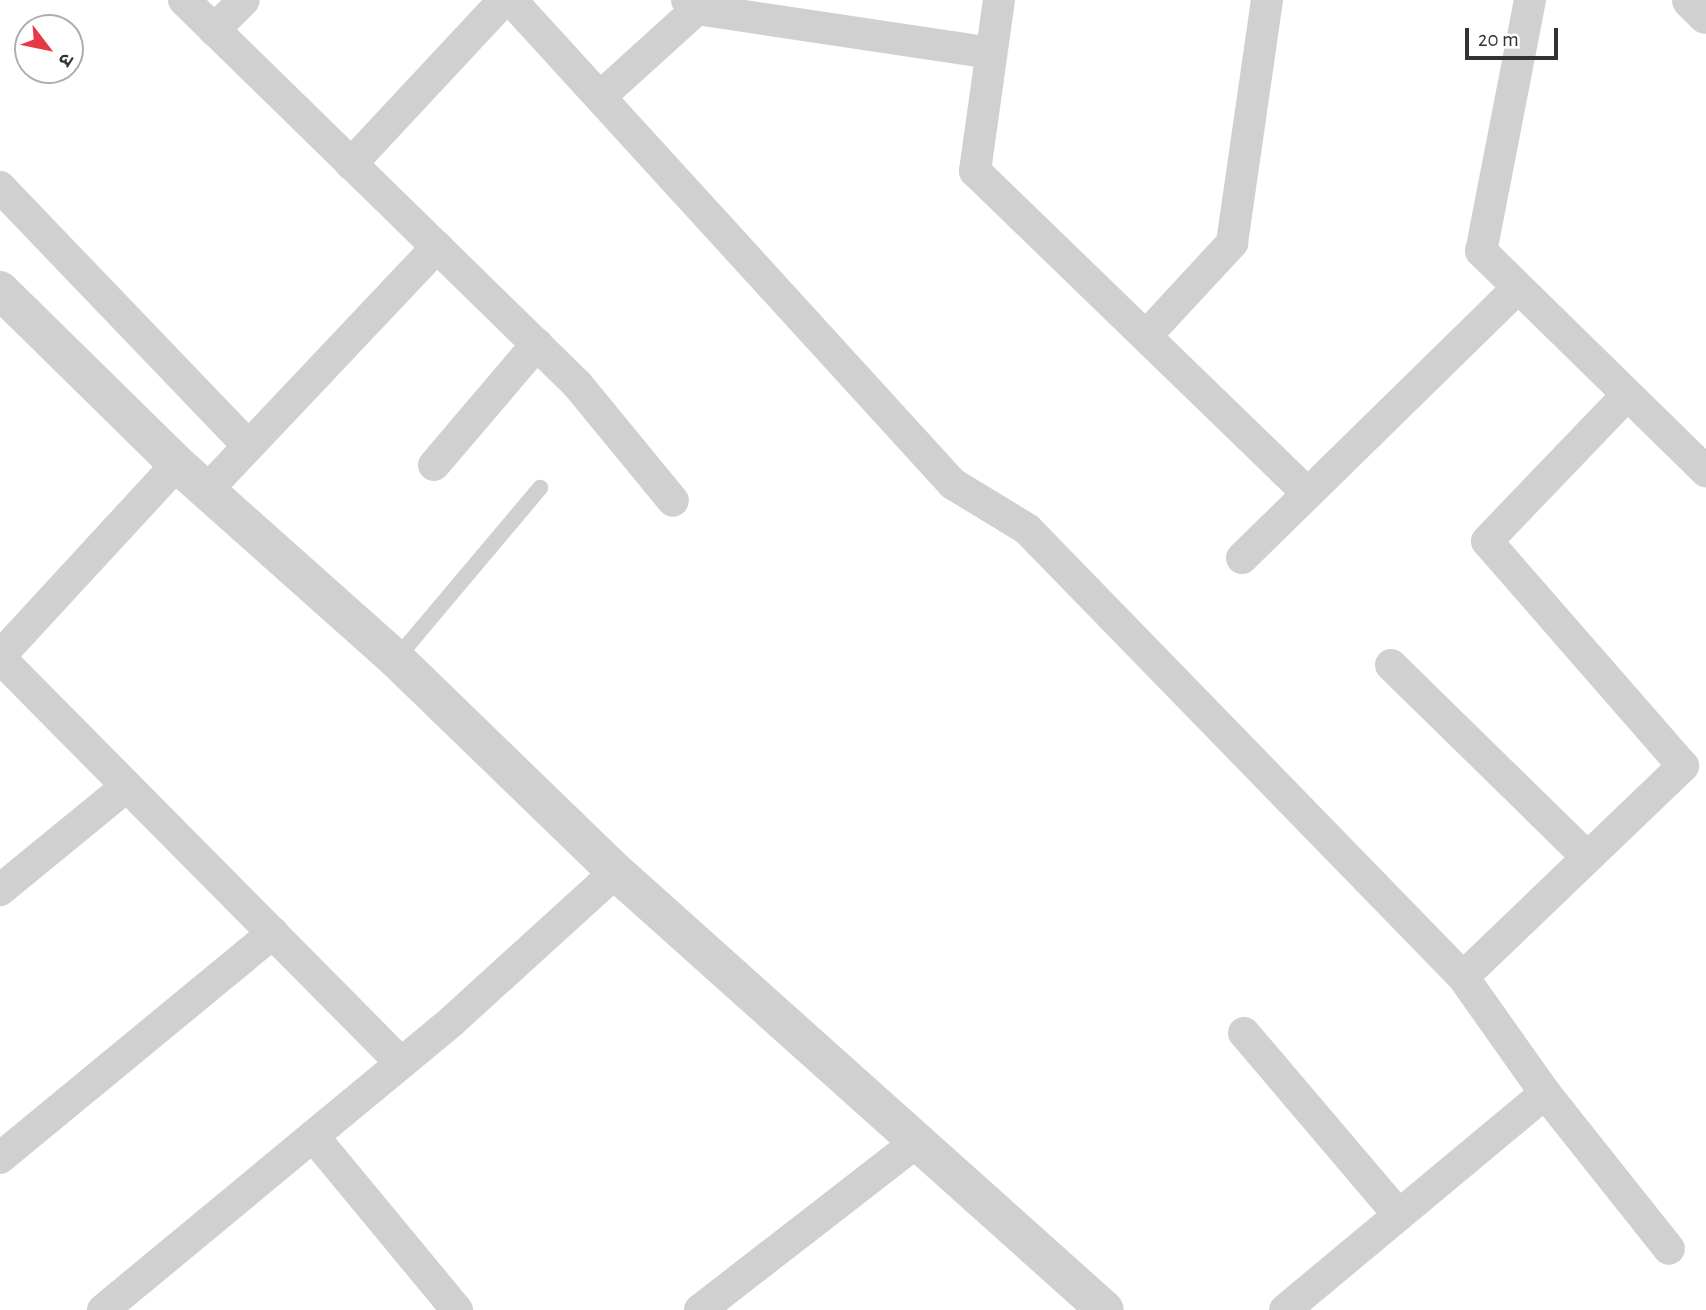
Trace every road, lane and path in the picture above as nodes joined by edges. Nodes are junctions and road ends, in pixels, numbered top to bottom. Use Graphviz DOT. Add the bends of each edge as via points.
graph roads {
  1 [pos="184,0"];
  2 [pos="244,0"];
  3 [pos="504,0"];
  4 [pos="511,0"];
  5 [pos="999,0"];
  6 [pos="1267,0"];
  7 [pos="1530,0"];
  8 [pos="1691,0"];
  9 [pos="692,5"];
  10 [pos="1706,15"];
  11 [pos="214,30"];
  12 [pos="991,53"];
  13 [pos="600,97"];
  14 [pos="351,164"];
  15 [pos="0,187"];
  16 [pos="437,247"];
  17 [pos="1518,288"];
  18 [pos="0,290"];
  19 [pos="1146,336"];
  20 [pos="537,344"];
  21 [pos="1627,395"];
  22 [pos="248,446"];
  23 [pos="177,464"];
  24 [pos="434,465"];
  25 [pos="1706,471"];
  26 [pos="209,488"];
  27 [pos="540,488"];
  28 [pos="1307,493"];
  29 [pos="673,501"];
  30 [pos="1242,558"];
  31 [pos="0,657"];
  32 [pos="396,659"];
  33 [pos="1391,665"];
  34 [pos="127,786"];
  35 [pos="1587,857"];
  36 [pos="616,872"];
  37 [pos="0,890"];
  38 [pos="273,933"];
  39 [pos="1463,977"];
  40 [pos="1244,1032"];
  41 [pos="401,1063"];
  42 [pos="1545,1093"];
  43 [pos="313,1136"];
  44 [pos="918,1141"];
  45 [pos="0,1158"];
  46 [pos="1399,1215"];
  47 [pos="1669,1249"];
  48 [pos="107,1309"];
  49 [pos="457,1310"];
  50 [pos="700,1310"];
  51 [pos="1105,1310"];
  52 [pos="1285,1310"];
  1 -- 11 [label="street"];
  2 -- 11 [label="street"];
  3 -- 14 [label="street"];
  4 -- 13 [label="street"];
  5 -- 12 [label="street"];
  6 -- 19 [label="street" via="1232,243"];
  7 -- 17 [label="street" via="1481,251"];
  8 -- 10 [label="street"];
  9 -- 12 [label="street"];
  9 -- 13 [label="street"];
  11 -- 14 [label="street"];
  12 -- 19 [label="street" via="975,170"];
  13 -- 39 [label="street" via="953,485 1027,529"];
  14 -- 16 [label="street"];
  15 -- 22 [label="street"];
  16 -- 20 [label="street"];
  16 -- 22 [label="street"];
  17 -- 21 [label="street"];
  17 -- 28 [label="street"];
  18 -- 23 [label="street"];
  19 -- 28 [label="street"];
  20 -- 24 [label="street"];
  20 -- 29 [label="street" via="578,384"];
  21 -- 25 [label="street"];
  21 -- 35 [label="street" via="1487,541 1683,766"];
  22 -- 26 [label="street"];
  23 -- 26 [label="street"];
  23 -- 31 [label="street"];
  26 -- 32 [label="street"];
  27 -- 32 [label="lane"];
  28 -- 30 [label="street"];
  31 -- 34 [label="street"];
  32 -- 36 [label="street"];
  33 -- 35 [label="street"];
  34 -- 37 [label="street"];
  34 -- 38 [label="street"];
  35 -- 39 [label="street"];
  36 -- 41 [label="street"];
  36 -- 44 [label="street"];
  38 -- 41 [label="street"];
  38 -- 45 [label="street"];
  39 -- 42 [label="street"];
  40 -- 46 [label="street"];
  41 -- 43 [label="street"];
  42 -- 46 [label="street"];
  42 -- 47 [label="street"];
  43 -- 48 [label="street"];
  43 -- 49 [label="street"];
  44 -- 50 [label="street"];
  44 -- 51 [label="street"];
  46 -- 52 [label="street"];
}
